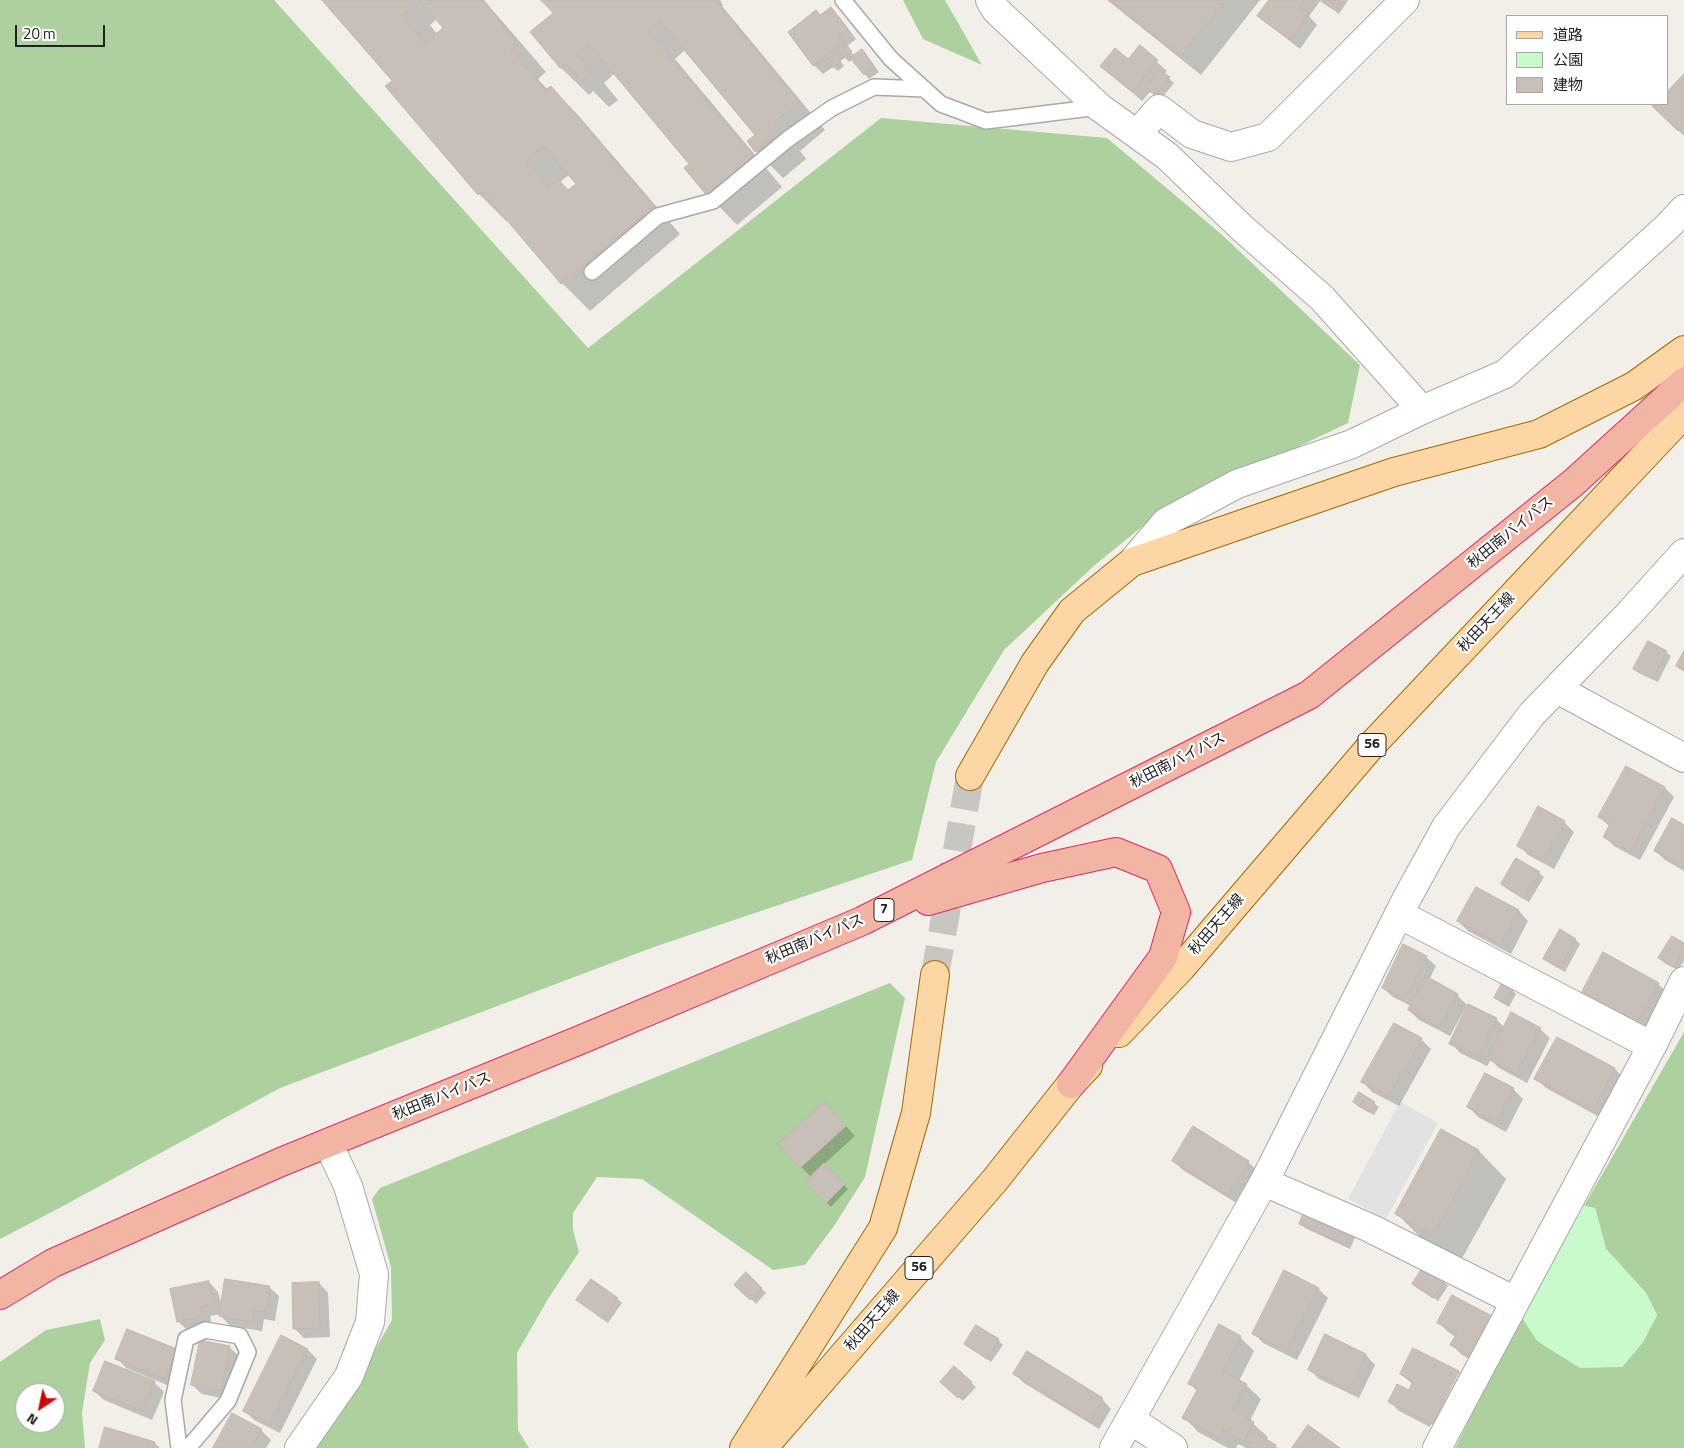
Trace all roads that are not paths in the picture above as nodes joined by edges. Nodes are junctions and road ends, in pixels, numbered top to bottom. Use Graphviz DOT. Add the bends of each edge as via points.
graph roads {
  1 [pos="843,0"];
  2 [pos="990,0"];
  3 [pos="1405,0"];
  4 [pos="924,89"];
  5 [pos="1099,107"];
  6 [pos="1137,134"];
  7 [pos="1684,209"];
  8 [pos="592,272"];
  9 [pos="1684,350"];
  10 [pos="1684,382"];
  11 [pos="1422,410"];
  12 [pos="1684,414"];
  13 [pos="1684,553"];
  14 [pos="1132,562"];
  15 [pos="1556,689"];
  16 [pos="1684,758"];
  17 [pos="970,776"];
  18 [pos="1399,914"];
  19 [pos="862,921"];
  20 [pos="935,975"];
  21 [pos="1684,981"];
  22 [pos="1652,1046"];
  23 [pos="1071,1084"];
  24 [pos="328,1143"];
  25 [pos="1264,1182"];
  26 [pos="0,1295"];
  27 [pos="1516,1301"];
  28 [pos="1131,1420"];
  29 [pos="179,1448"];
  30 [pos="188,1448"];
  31 [pos="298,1448"];
  32 [pos="744,1448"];
  33 [pos="763,1448"];
  34 [pos="1114,1448"];
  35 [pos="1173,1448"];
  36 [pos="1437,1448"];
  1 -- 4 [label="lane" via="891,59"];
  2 -- 5 [label="street" via="996,10"];
  3 -- 6 [label="street" via="1268,136 1231,147 1192,134 1159,109"];
  4 -- 5 [label="lane" via="941,104 986,121"];
  4 -- 8 [label="lane" via="874,87 832,108 788,139 714,201 658,216"];
  5 -- 6 [label="street"];
  6 -- 11 [label="street" via="1167,156 1322,298"];
  7 -- 11 [label="street" via="1505,374"];
  9 -- 14 [label="main road" via="1634,386 1539,434 1394,472"];
  10 -- 19 [label="highway, 秋田南バイパス / 7" via="1574,484 1309,694"];
  11 -- 14 [label="street" via="1352,444 1230,488 1166,522"];
  12 -- 23 [label="main road, 秋田天王線 / 56" via="1371,746 1182,967"];
  13 -- 15 [label="street"];
  14 -- 17 [label="main road" via="1072,611 1035,663"];
  15 -- 16 [label="street"];
  15 -- 18 [label="street" via="1532,714 1446,827"];
  18 -- 22 [label="street"];
  18 -- 25 [label="street"];
  19 -- 23 [label="highway" via="1042,868 1116,852 1158,869 1176,912 1163,957"];
  19 -- 24 [label="highway, 秋田南バイパス / 7"];
  20 -- 32 [label="main road" via="916,1113 883,1228"];
  21 -- 22 [label="street"];
  22 -- 27 [label="street"];
  23 -- 33 [label="main road, 秋田天王線 / 56" via="994,1180"];
  24 -- 26 [label="highway, 秋田南バイパス / 7" via="53,1263"];
  24 -- 31 [label="street" via="348,1186 374,1274 370,1322 349,1376"];
  25 -- 27 [label="street" via="1370,1228"];
  25 -- 28 [label="street"];
  27 -- 36 [label="street"];
  28 -- 34 [label="street"];
  28 -- 35 [label="street"];
  29 -- 30 [label="lane" via="173,1400 186,1339 205,1330 240,1336 248,1352 228,1401"];
}
